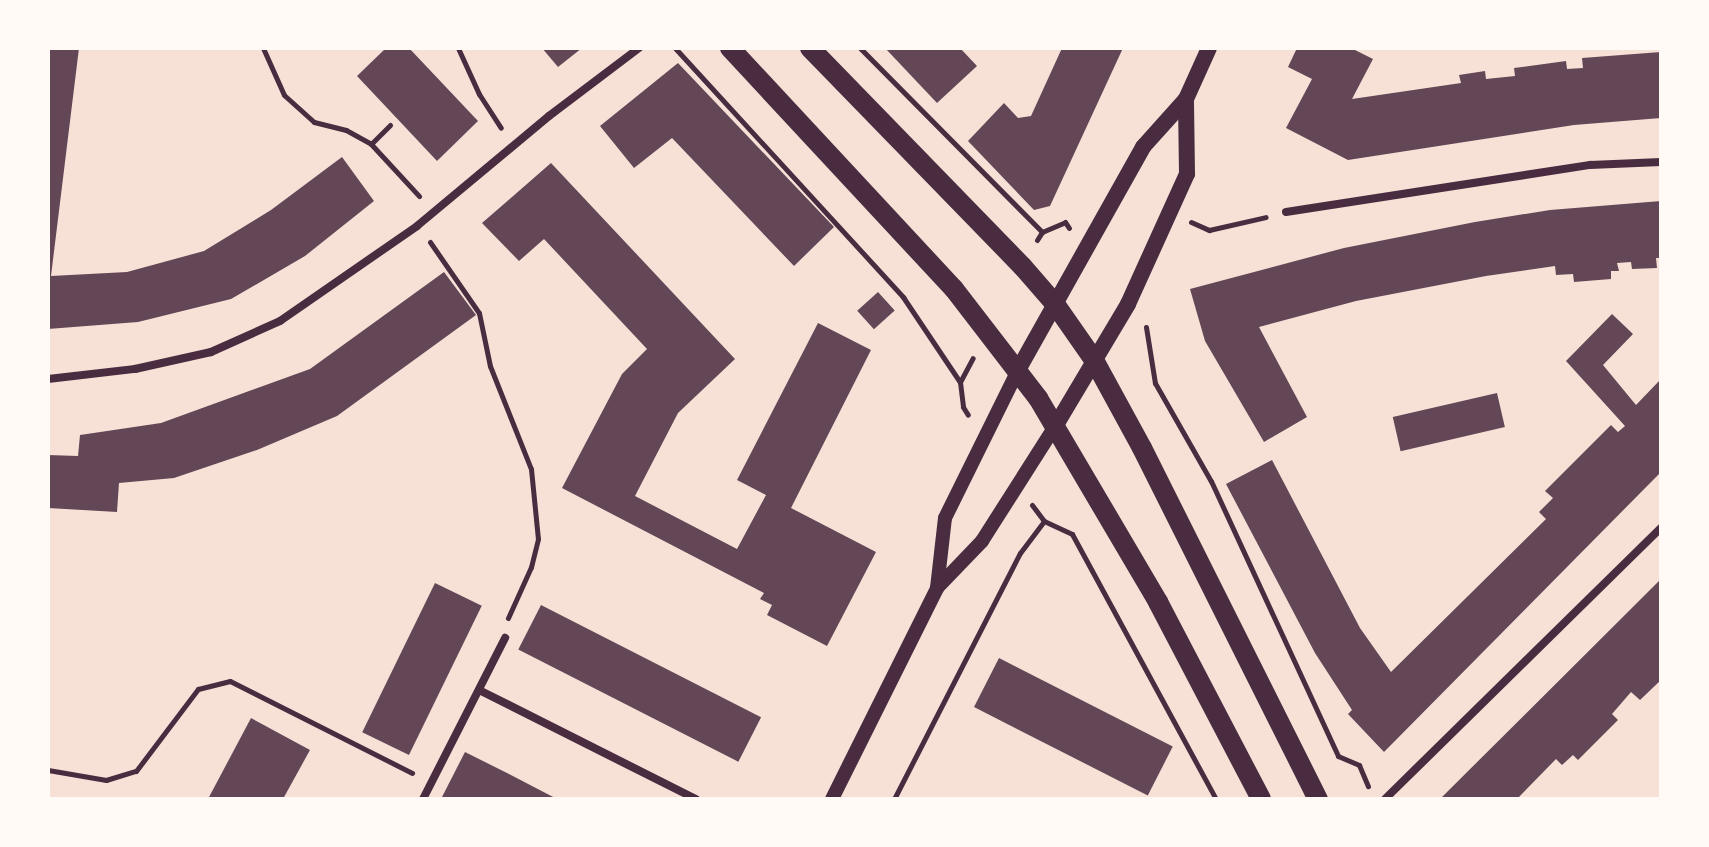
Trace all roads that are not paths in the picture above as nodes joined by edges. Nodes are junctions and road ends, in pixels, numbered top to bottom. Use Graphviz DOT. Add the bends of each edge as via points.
graph roads {
  1 [pos="639,48"];
  2 [pos="730,48"];
  3 [pos="810,48"];
  4 [pos="1209,48"];
  5 [pos="1186,99"];
  6 [pos="1661,162"];
  7 [pos="1286,212"];
  8 [pos="1055,304"];
  9 [pos="1094,360"];
  10 [pos="1018,370"];
  11 [pos="48,379"];
  12 [pos="1056,425"];
  13 [pos="1661,528"];
  14 [pos="937,588"];
  15 [pos="505,638"];
  16 [pos="481,691"];
  17 [pos="423,799"];
  18 [pos="696,799"];
  19 [pos="832,799"];
  20 [pos="1261,799"];
  21 [pos="1318,799"];
  22 [pos="1385,799"];
  1 -- 11 [label="street" via="417,226 280,321 211,352 135,369"];
  2 -- 10 [label="main road" via="954,289"];
  3 -- 8 [label="main road"];
  4 -- 5 [label="main road"];
  5 -- 8 [label="main road" via="1143,147"];
  5 -- 9 [label="main road" via="1187,174 1128,304"];
  6 -- 7 [label="street" via="1590,165"];
  8 -- 9 [label="main road"];
  8 -- 10 [label="main road"];
  9 -- 12 [label="main road"];
  9 -- 21 [label="main road"];
  10 -- 12 [label="main road"];
  10 -- 14 [label="street" via="945,518"];
  12 -- 14 [label="street" via="982,541"];
  12 -- 20 [label="main road" via="1158,602"];
  13 -- 22 [label="street"];
  14 -- 19 [label="street"];
  15 -- 16 [label="street"];
  16 -- 17 [label="street"];
  16 -- 18 [label="street"];
}
